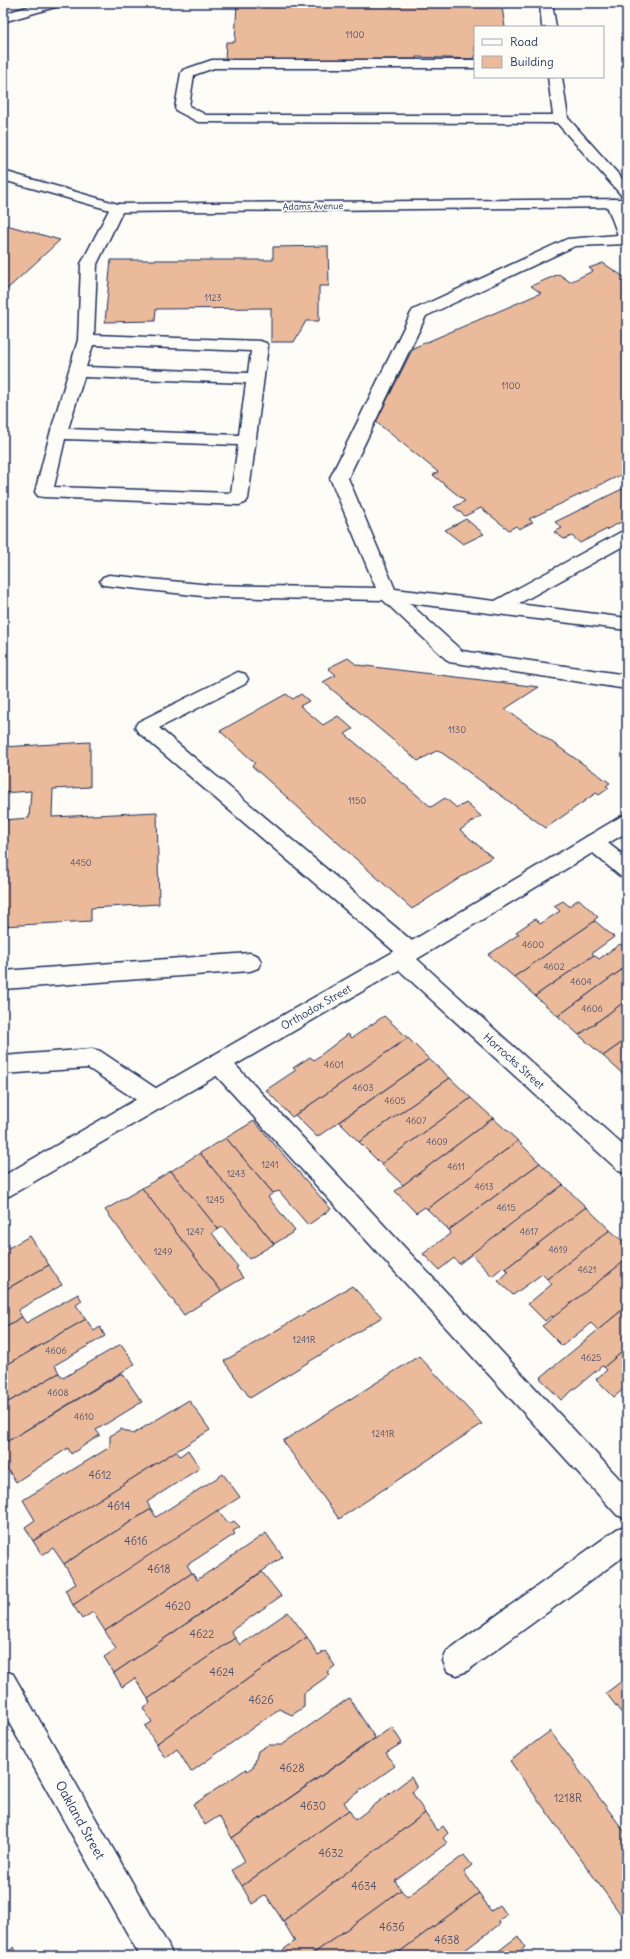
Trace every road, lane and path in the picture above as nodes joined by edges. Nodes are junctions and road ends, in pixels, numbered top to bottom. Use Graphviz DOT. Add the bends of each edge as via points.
graph roads {
  1 [pos="54,3"];
  2 [pos="546,3"];
  3 [pos="3,18"];
  4 [pos="549,26"];
  5 [pos="474,64"];
  6 [pos="555,78"];
  7 [pos="561,119"];
  8 [pos="3,175"];
  9 [pos="627,193"];
  10 [pos="620,203"];
  11 [pos="117,208"];
  12 [pos="627,239"];
  13 [pos="86,340"];
  14 [pos="78,372"];
  15 [pos="255,378"];
  16 [pos="58,434"];
  17 [pos="247,440"];
  18 [pos="627,536"];
  19 [pos="109,581"];
  20 [pos="388,594"];
  21 [pos="497,608"];
  22 [pos="627,624"];
  23 [pos="238,679"];
  24 [pos="627,682"];
  25 [pos="627,822"];
  26 [pos="593,842"];
  27 [pos="627,870"];
  28 [pos="406,955"];
  29 [pos="250,962"];
  30 [pos="3,980"];
  31 [pos="218,1063"];
  32 [pos="3,1065"];
  33 [pos="155,1100"];
  34 [pos="627,1164"];
  35 [pos="3,1188"];
  36 [pos="627,1506"];
  37 [pos="627,1538"];
  38 [pos="457,1661"];
  39 [pos="3,1684"];
  40 [pos="157,1956"];
  1 -- 3 [label="street"];
  2 -- 4 [label="street"];
  5 -- 7 [label="street" via="212,64 188,73 182,108 203,119"];
  6 -- 7 [label="street"];
  7 -- 9 [label="street"];
  8 -- 11 [label="street, Adams Avenue"];
  10 -- 11 [label="street, Adams Avenue"];
  10 -- 12 [label="street"];
  11 -- 13 [label="street" via="89,264"];
  12 -- 20 [label="street" via="572,242 419,313 339,478"];
  13 -- 14 [label="street"];
  13 -- 15 [label="street" via="260,346"];
  14 -- 15 [label="street"];
  14 -- 16 [label="street"];
  15 -- 17 [label="street"];
  16 -- 17 [label="street"];
  16 -- 17 [label="street" via="44,492 239,499"];
  18 -- 21 [label="street"];
  19 -- 20 [label="street" via="211,591"];
  20 -- 21 [label="street"];
  20 -- 24 [label="street" via="456,657"];
  21 -- 22 [label="street"];
  23 -- 28 [label="street, Horrocks Street" via="145,727"];
  25 -- 26 [label="street, Orthodox Street"];
  26 -- 27 [label="street"];
  26 -- 28 [label="street, Orthodox Street"];
  28 -- 31 [label="street, Orthodox Street"];
  28 -- 34 [label="street, Horrocks Street"];
  29 -- 30 [label="street"];
  31 -- 33 [label="street, Orthodox Street"];
  31 -- 36 [label="street"];
  32 -- 33 [label="street" via="92,1058"];
  33 -- 35 [label="street, Orthodox Street"];
  37 -- 38 [label="street"];
  39 -- 40 [label="street, Oakland Street"];
}
